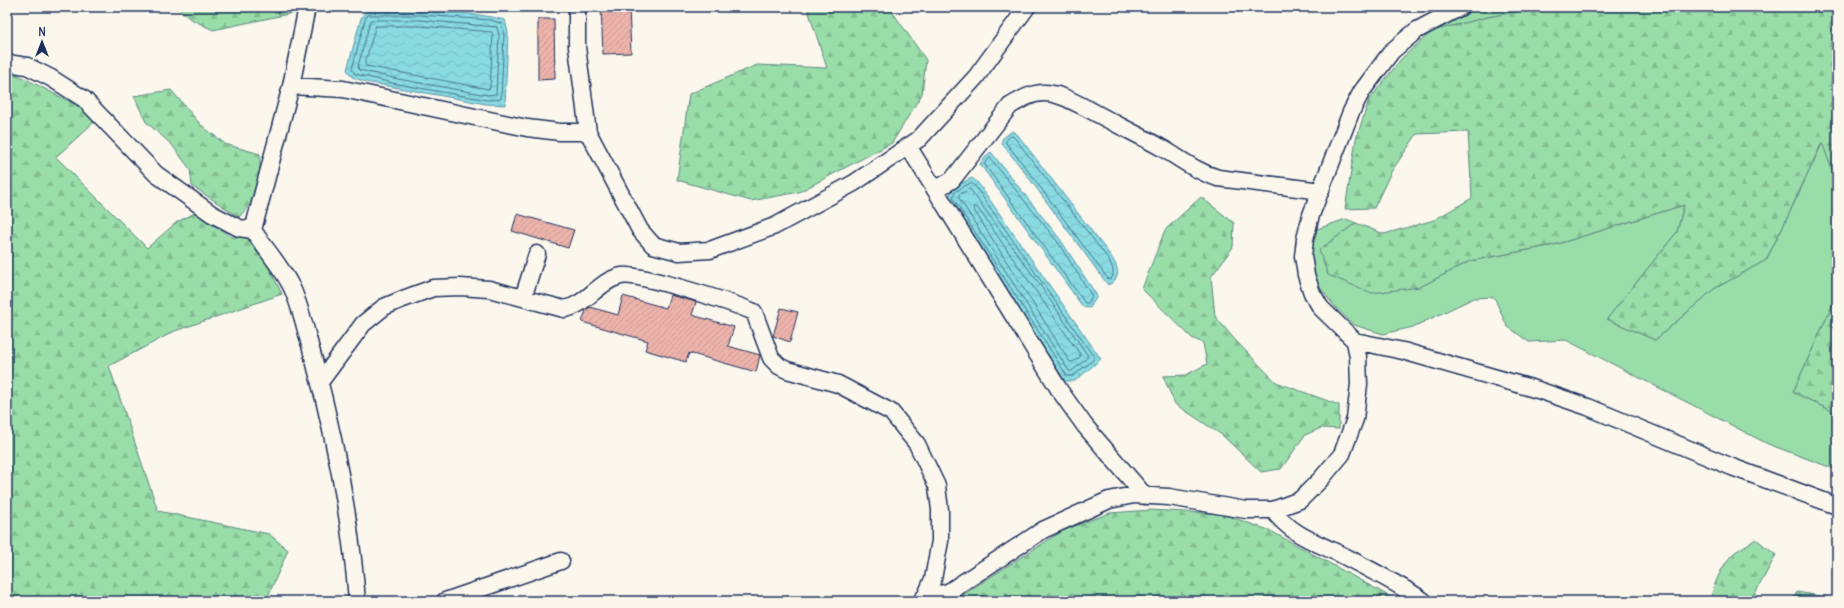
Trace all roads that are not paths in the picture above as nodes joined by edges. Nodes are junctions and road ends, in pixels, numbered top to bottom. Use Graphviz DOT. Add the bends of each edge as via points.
graph roads {
  1 [pos="307,7"];
  2 [pos="577,7"];
  3 [pos="1027,7"];
  4 [pos="1461,7"];
  5 [pos="7,63"];
  6 [pos="291,86"];
  7 [pos="588,132"];
  8 [pos="908,146"];
  9 [pos="935,190"];
  10 [pos="1321,191"];
  11 [pos="253,230"];
  12 [pos="537,254"];
  13 [pos="523,298"];
  14 [pos="1355,341"];
  15 [pos="320,382"];
  16 [pos="1145,496"];
  17 [pos="1837,506"];
  18 [pos="1273,510"];
  19 [pos="561,561"];
  20 [pos="923,598"];
  21 [pos="357,601"];
  22 [pos="445,601"];
  23 [pos="1424,601"];
  1 -- 6 [label="street"];
  2 -- 7 [label="street" via="577,48"];
  3 -- 8 [label="street" via="976,77 919,139"];
  4 -- 10 [label="street" via="1417,30 1392,51 1362,91 1351,112"];
  5 -- 11 [label="street" via="28,66 84,100 156,174 212,214 239,228"];
  6 -- 7 [label="street" via="358,91 527,128"];
  6 -- 11 [label="street"];
  7 -- 8 [label="street" via="640,230 653,245 680,252 710,250 775,226 854,183"];
  8 -- 9 [label="street"];
  9 -- 10 [label="street" via="952,180 1010,106 1034,94 1044,93 1072,101 1163,148 1204,174 1224,179"];
  9 -- 16 [label="street" via="1060,391 1085,426"];
  10 -- 14 [label="street" via="1305,239 1303,256 1306,274 1312,293 1321,308"];
  11 -- 15 [label="street" via="292,288"];
  12 -- 13 [label="street"];
  13 -- 15 [label="street" via="489,289 433,288 384,307 363,324"];
  13 -- 20 [label="street" via="564,309 573,308 599,286 622,275 644,278 738,305 754,312 771,358 779,366 838,384 891,412 917,444 937,486 940,542 933,579"];
  14 -- 17 [label="street" via="1403,351 1588,407 1732,467"];
  14 -- 18 [label="street" via="1359,384 1355,419 1342,454 1300,500"];
  15 -- 21 [label="street" via="344,493"];
  16 -- 18 [label="street" via="1169,497 1246,510"];
  16 -- 20 [label="street" via="1134,495 1110,500 1043,530 947,593"];
  18 -- 23 [label="street" via="1293,532 1345,557"];
  19 -- 22 [label="street"];
}
